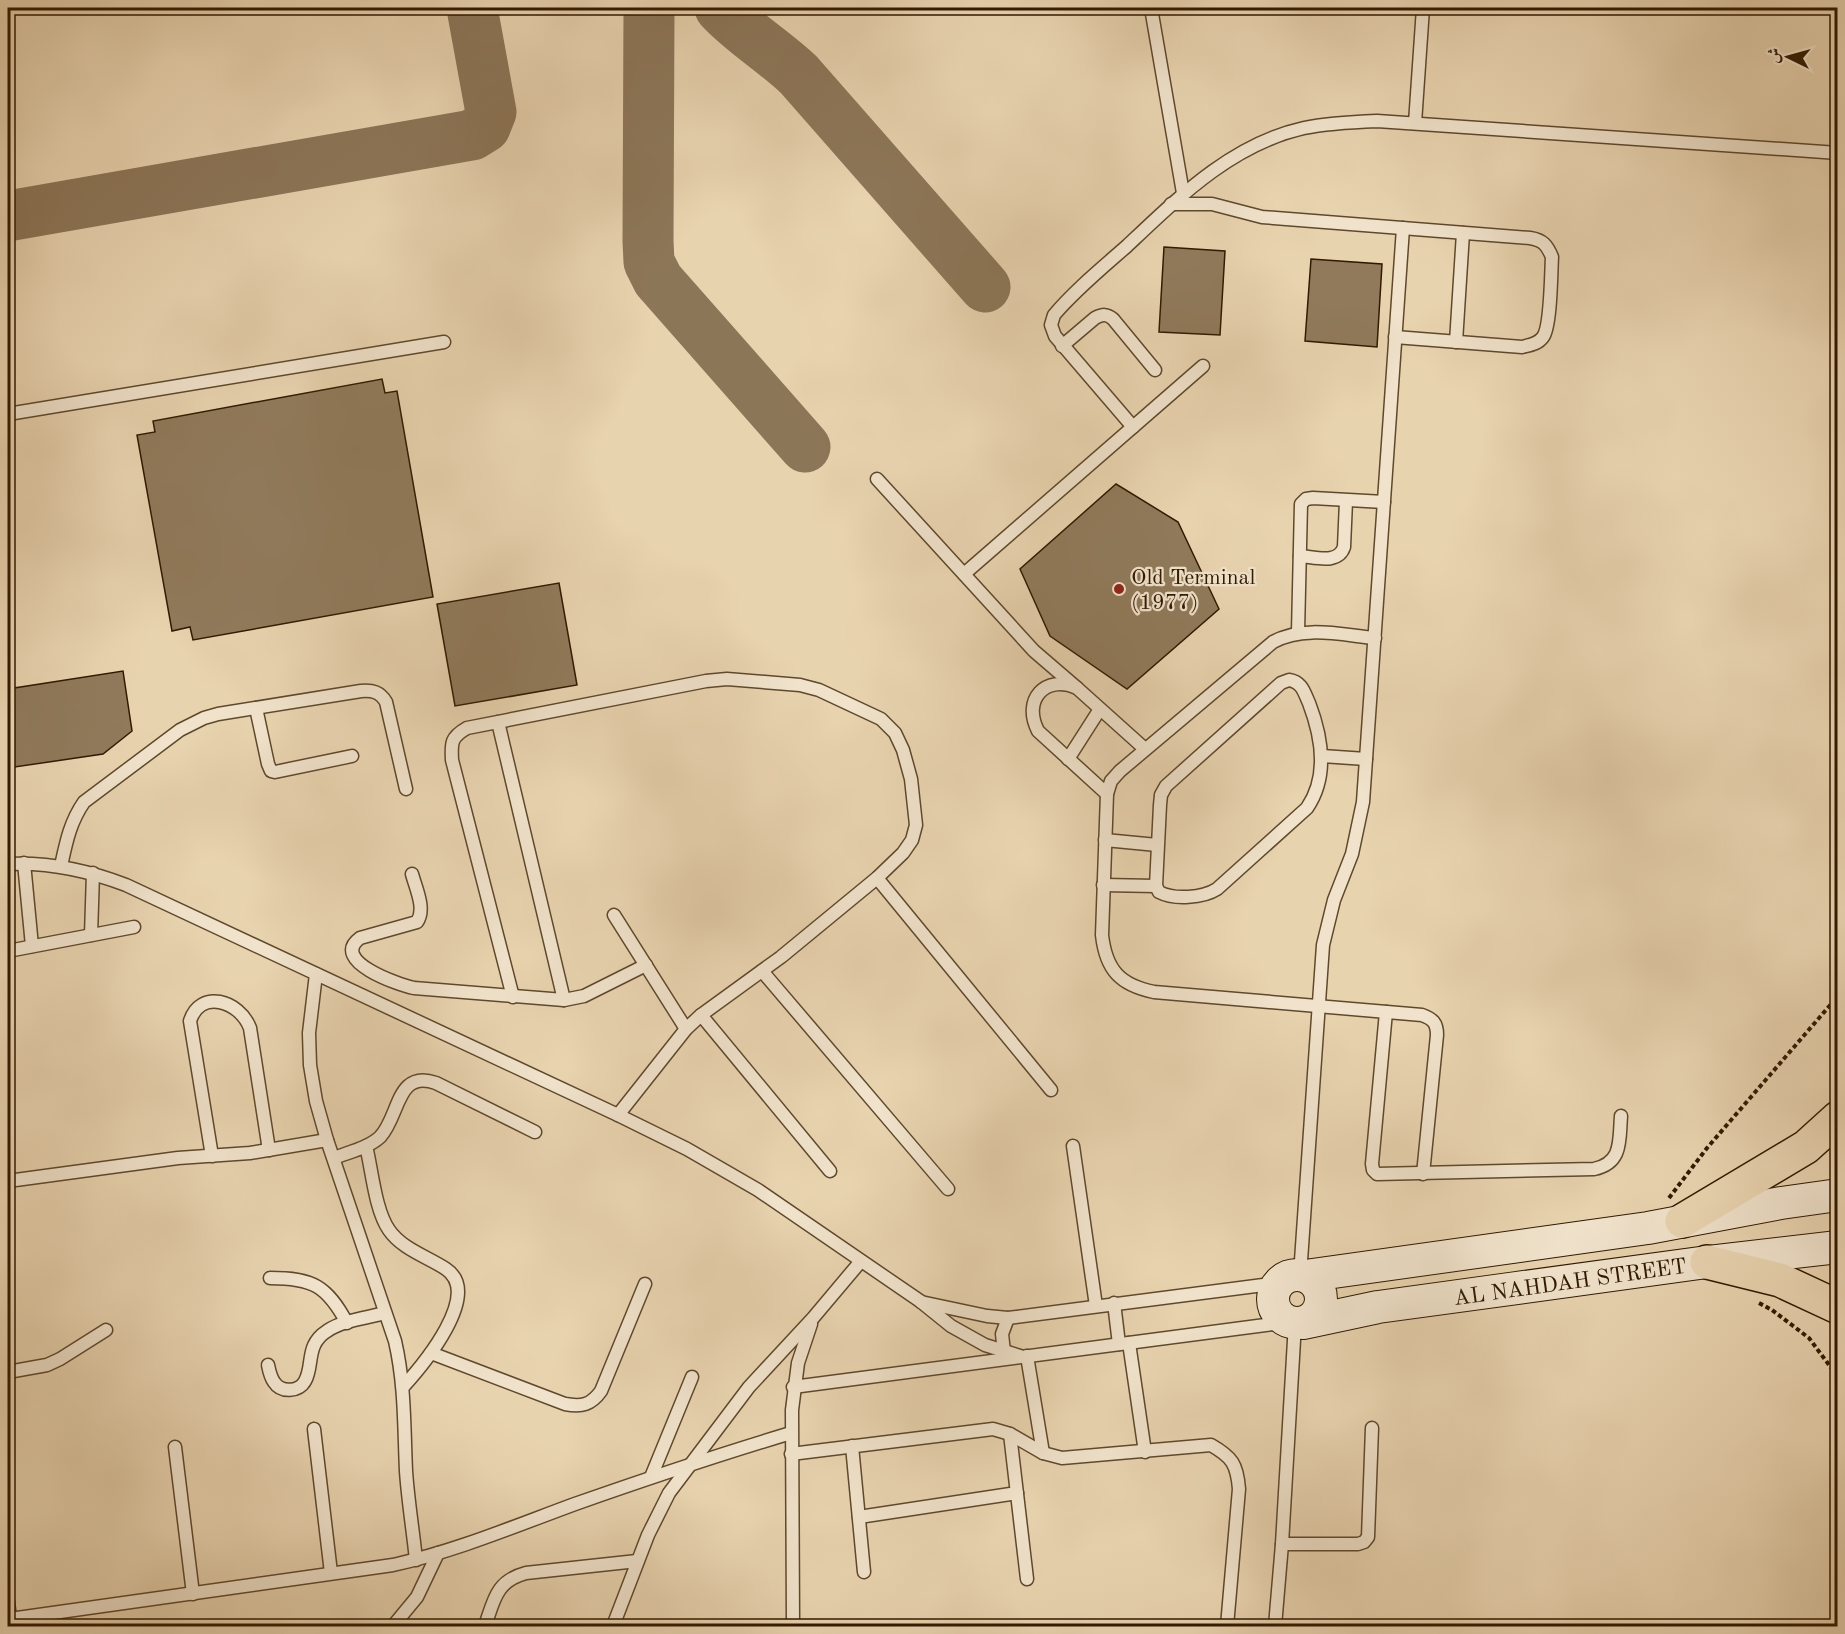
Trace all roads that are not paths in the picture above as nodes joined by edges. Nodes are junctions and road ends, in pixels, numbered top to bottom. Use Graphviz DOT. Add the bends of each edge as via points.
graph roads {
  1 [pos="1151,8"];
  2 [pos="1423,8"];
  3 [pos="1415,123"];
  4 [pos="1838,153"];
  5 [pos="1183,193"];
  6 [pos="1171,204"];
  7 [pos="1403,228"];
  8 [pos="1463,233"];
  9 [pos="1395,337"];
  10 [pos="444,342"];
  11 [pos="1456,342"];
  12 [pos="1062,346"];
  13 [pos="1203,366"];
  14 [pos="1155,370"];
  15 [pos="8,414"];
  16 [pos="1132,427"];
  17 [pos="877,479"];
  18 [pos="1346,501"];
  19 [pos="1384,502"];
  20 [pos="1300,556"];
  21 [pos="964,574"];
  22 [pos="1298,632"];
  23 [pos="1375,638"];
  24 [pos="1077,688"];
  25 [pos="256,708"];
  26 [pos="1100,709"];
  27 [pos="498,722"];
  28 [pos="1145,749"];
  29 [pos="352,756"];
  30 [pos="1322,756"];
  31 [pos="1068,759"];
  32 [pos="1366,759"];
  33 [pos="406,789"];
  34 [pos="1107,794"];
  35 [pos="1105,840"];
  36 [pos="1157,845"];
  37 [pos="24,863"];
  38 [pos="8,864"];
  39 [pos="61,866"];
  40 [pos="93,873"];
  41 [pos="412,874"];
  42 [pos="877,878"];
  43 [pos="1103,885"];
  44 [pos="1156,886"];
  45 [pos="614,915"];
  46 [pos="134,927"];
  47 [pos="91,935"];
  48 [pos="32,946"];
  49 [pos="8,951"];
  50 [pos="646,965"];
  51 [pos="762,971"];
  52 [pos="316,974"];
  53 [pos="513,997"];
  54 [pos="564,1000"];
  55 [pos="1318,1006"];
  56 [pos="1386,1012"];
  57 [pos="701,1015"];
  58 [pos="686,1029"];
  59 [pos="1051,1090"];
  60 [pos="618,1115"];
  61 [pos="1622,1116"];
  62 [pos="1838,1118"];
  63 [pos="535,1132"];
  64 [pos="327,1140"];
  65 [pos="366,1146"];
  66 [pos="1073,1146"];
  67 [pos="269,1150"];
  68 [pos="212,1156"];
  69 [pos="334,1158"];
  70 [pos="830,1171"];
  71 [pos="1423,1174"];
  72 [pos="8,1181"];
  73 [pos="948,1189"];
  74 [pos="1838,1195"];
  75 [pos="1682,1221"];
  76 [pos="1838,1247"];
  77 [pos="861,1261"];
  78 [pos="1707,1262"];
  79 [pos="270,1278"];
  80 [pos="1295,1278"];
  81 [pos="645,1284"];
  82 [pos="920,1301"];
  83 [pos="1114,1303"];
  84 [pos="1096,1306"];
  85 [pos="1838,1307"];
  86 [pos="385,1313"];
  87 [pos="813,1318"];
  88 [pos="1008,1318"];
  89 [pos="347,1323"];
  90 [pos="1295,1323"];
  91 [pos="106,1330"];
  92 [pos="1124,1343"];
  93 [pos="1004,1352"];
  94 [pos="431,1353"];
  95 [pos="1023,1356"];
  96 [pos="267,1365"];
  97 [pos="8,1372"];
  98 [pos="692,1377"];
  99 [pos="403,1387"];
  100 [pos="793,1387"];
  101 [pos="1372,1428"];
  102 [pos="314,1429"];
  103 [pos="791,1433"];
  104 [pos="1010,1434"];
  105 [pos="852,1446"];
  106 [pos="175,1447"];
  107 [pos="1145,1452"];
  108 [pos="1043,1453"];
  109 [pos="791,1454"];
  110 [pos="692,1463"];
  111 [pos="651,1477"];
  112 [pos="1017,1493"];
  113 [pos="859,1517"];
  114 [pos="1282,1544"];
  115 [pos="438,1553"];
  116 [pos="416,1560"];
  117 [pos="637,1561"];
  118 [pos="864,1572"];
  119 [pos="331,1573"];
  120 [pos="1027,1579"];
  121 [pos="193,1594"];
  122 [pos="8,1602"];
  123 [pos="10,1623"];
  124 [pos="393,1626"];
  125 [pos="485,1626"];
  126 [pos="613,1626"];
  127 [pos="793,1626"];
  128 [pos="1227,1626"];
  129 [pos="1275,1626"];
  1 -- 5 [label="lane"];
  2 -- 3 [label="lane"];
  3 -- 4 [label="lane"];
  3 -- 5 [label="lane" via="1340,122 1302,129 1232,157"];
  5 -- 6 [label="lane"];
  6 -- 7 [label="lane" via="1212,204 1262,217"];
  6 -- 12 [label="lane" via="1054,315 1051,325"];
  7 -- 8 [label="lane"];
  7 -- 9 [label="lane"];
  8 -- 11 [label="lane"];
  8 -- 11 [label="lane" via="1540,240 1552,257 1547,325 1543,337 1534,345"];
  9 -- 11 [label="lane"];
  9 -- 19 [label="lane"];
  10 -- 15 [label="lane"];
  12 -- 14 [label="lane" via="1095,318 1108,315"];
  12 -- 16 [label="lane"];
  13 -- 16 [label="lane"];
  16 -- 21 [label="lane"];
  17 -- 21 [label="lane"];
  18 -- 19 [label="lane"];
  18 -- 20 [label="lane" via="1342,553 1330,559"];
  18 -- 20 [label="lane" via="1313,498 1301,504"];
  19 -- 23 [label="lane"];
  20 -- 22 [label="lane"];
  21 -- 24 [label="lane" via="1034,651"];
  22 -- 23 [label="lane"];
  22 -- 28 [label="lane" via="1273,642"];
  23 -- 32 [label="lane"];
  24 -- 26 [label="lane"];
  24 -- 31 [label="lane" via="1066,683 1044,688 1035,697 1032,708 1032,720 1038,731"];
  25 -- 29 [label="lane" via="271,771"];
  25 -- 33 [label="lane" via="376,691 386,702"];
  25 -- 39 [label="lane" via="192,723 94,792 75,814"];
  26 -- 28 [label="lane"];
  26 -- 31 [label="lane"];
  27 -- 42 [label="lane" via="716,679 819,690 881,718 895,733 903,750 916,825 903,853"];
  27 -- 53 [label="lane" via="467,728 457,734 451,745"];
  27 -- 54 [label="lane"];
  28 -- 34 [label="lane" via="1111,781"];
  30 -- 32 [label="lane"];
  30 -- 36 [label="lane" via="1318,727 1303,688 1297,681 1281,683 1166,786 1161,795"];
  30 -- 44 [label="lane" via="1314,798 1308,808 1217,890 1203,895 1173,896 1159,892"];
  31 -- 34 [label="lane"];
  32 -- 55 [label="lane" via="1359,828 1327,922"];
  34 -- 35 [label="lane"];
  35 -- 36 [label="lane"];
  35 -- 43 [label="lane"];
  36 -- 44 [label="lane"];
  37 -- 38 [label="lane"];
  37 -- 39 [label="lane"];
  37 -- 48 [label="lane"];
  39 -- 40 [label="lane"];
  40 -- 47 [label="lane"];
  40 -- 52 [label="lane"];
  41 -- 53 [label="lane" via="421,908 417,922 360,938 354,942 354,956 366,969 398,984"];
  42 -- 51 [label="lane"];
  42 -- 59 [label="lane"];
  43 -- 44 [label="lane"];
  43 -- 55 [label="lane" via="1104,952 1122,980 1154,992"];
  45 -- 50 [label="lane"];
  46 -- 47 [label="lane"];
  47 -- 48 [label="lane"];
  48 -- 49 [label="lane"];
  50 -- 54 [label="lane" via="593,992"];
  50 -- 58 [label="lane"];
  51 -- 57 [label="lane"];
  51 -- 73 [label="lane"];
  52 -- 60 [label="lane"];
  52 -- 64 [label="lane" via="309,1033 310,1065"];
  53 -- 54 [label="lane"];
  55 -- 56 [label="lane"];
  55 -- 80 [label="lane"];
  56 -- 71 [label="lane" via="1422,1015 1437,1026"];
  56 -- 71 [label="lane" via="1373,1170 1383,1175"];
  57 -- 58 [label="lane"];
  57 -- 70 [label="lane"];
  58 -- 60 [label="lane"];
  60 -- 77 [label="lane" via="735,1176"];
  61 -- 71 [label="lane" via="1618,1149 1605,1167"];
  62 -- 75 [label="highway" via="1806,1147"];
  63 -- 65 [label="lane" via="436,1083 417,1080 403,1092 380,1137"];
  64 -- 67 [label="lane"];
  64 -- 69 [label="lane"];
  65 -- 69 [label="lane"];
  65 -- 94 [label="lane" via="383,1221 390,1232 456,1278 458,1303"];
  66 -- 84 [label="lane"];
  67 -- 68 [label="lane"];
  67 -- 68 [label="lane" via="250,1028 239,1010 219,1002 201,1005 190,1022"];
  68 -- 72 [label="lane"];
  69 -- 86 [label="lane"];
  74 -- 75 [label="main road, AL NAHDAH STREET"];
  75 -- 80 [label="main road, AL NAHDAH STREET"];
  76 -- 78 [label="main road, AL NAHDAH STREET"];
  77 -- 82 [label="lane"];
  77 -- 87 [label="lane"];
  78 -- 85 [label="highway" via="1780,1280"];
  78 -- 90 [label="main road, AL NAHDAH STREET" via="1378,1307"];
  79 -- 89 [label="lane" via="295,1278 317,1286 335,1302"];
  80 -- 83 [label="lane, AL NAHDAH STREET"];
  80 -- 90 [label="main road" via="1274,1291 1273,1300 1280,1317"];
  80 -- 90 [label="main road" via="1318,1287 1320,1304 1317,1313"];
  81 -- 94 [label="lane" via="601,1391 593,1402 579,1407"];
  82 -- 88 [label="lane, AL NAHDAH STREET"];
  82 -- 93 [label="lane" via="951,1326"];
  83 -- 84 [label="lane, AL NAHDAH STREET"];
  83 -- 92 [label="lane"];
  84 -- 88 [label="lane, AL NAHDAH STREET"];
  86 -- 89 [label="lane"];
  86 -- 99 [label="lane" via="395,1341"];
  87 -- 100 [label="lane"];
  87 -- 110 [label="lane" via="749,1387"];
  88 -- 93 [label="lane" via="1002,1334"];
  89 -- 96 [label="lane" via="319,1338 309,1357 305,1382 298,1388 280,1388 273,1382"];
  90 -- 92 [label="lane, AL NAHDAH STREET"];
  90 -- 114 [label="lane"];
  91 -- 97 [label="lane" via="47,1365"];
  92 -- 95 [label="lane, AL NAHDAH STREET"];
  92 -- 107 [label="lane"];
  93 -- 95 [label="lane"];
  94 -- 99 [label="lane"];
  95 -- 100 [label="lane, AL NAHDAH STREET"];
  95 -- 108 [label="lane"];
  98 -- 111 [label="lane"];
  99 -- 116 [label="lane" via="407,1481"];
  100 -- 103 [label="lane"];
  101 -- 114 [label="lane" via="1368,1537 1358,1544"];
  102 -- 119 [label="lane"];
  103 -- 109 [label="lane"];
  103 -- 110 [label="lane"];
  104 -- 105 [label="lane" via="977,1430"];
  104 -- 108 [label="lane"];
  104 -- 112 [label="lane"];
  105 -- 109 [label="lane"];
  105 -- 113 [label="lane"];
  106 -- 121 [label="lane"];
  107 -- 108 [label="lane" via="1062,1458"];
  107 -- 128 [label="lane" via="1211,1445 1227,1454 1237,1470 1239,1489"];
  109 -- 127 [label="lane"];
  110 -- 111 [label="lane"];
  110 -- 117 [label="lane" via="669,1493"];
  111 -- 115 [label="lane"];
  112 -- 113 [label="lane"];
  112 -- 120 [label="lane"];
  113 -- 118 [label="lane"];
  114 -- 129 [label="lane"];
  115 -- 116 [label="lane"];
  115 -- 124 [label="lane" via="417,1597"];
  116 -- 119 [label="lane"];
  117 -- 125 [label="lane" via="515,1576 498,1591"];
  117 -- 126 [label="lane"];
  119 -- 121 [label="lane"];
  121 -- 123 [label="lane"];
  122 -- 123 [label="lane"];
}
